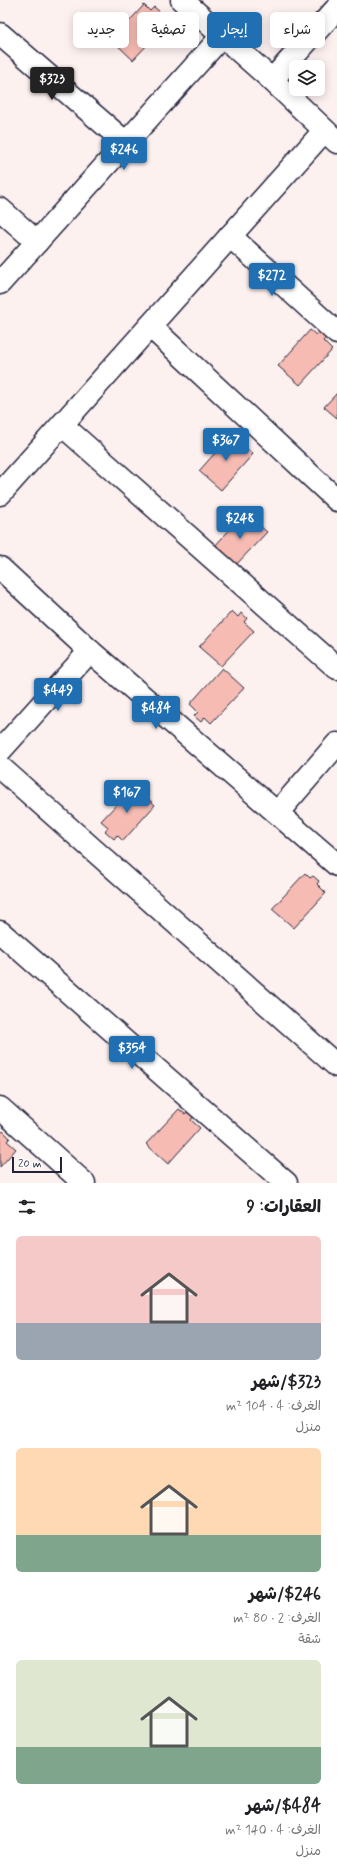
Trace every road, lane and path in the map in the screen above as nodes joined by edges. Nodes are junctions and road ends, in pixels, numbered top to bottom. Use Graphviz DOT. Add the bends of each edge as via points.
graph roads {
  1 [pos="182,0"];
  2 [pos="337,8"];
  3 [pos="207,21"];
  4 [pos="0,34"];
  5 [pos="211,48"];
  6 [pos="237,48"];
  7 [pos="272,80"];
  8 [pos="330,136"];
  9 [pos="126,143"];
  10 [pos="0,209"];
  11 [pos="230,236"];
  12 [pos="37,242"];
  13 [pos="0,283"];
  14 [pos="150,326"];
  15 [pos="337,333"];
  16 [pos="62,425"];
  17 [pos="0,494"];
  18 [pos="337,500"];
  19 [pos="0,568"];
  20 [pos="90,651"];
  21 [pos="337,668"];
  22 [pos="337,744"];
  23 [pos="0,751"];
  24 [pos="0,767"];
  25 [pos="278,812"];
  26 [pos="337,865"];
  27 [pos="0,932"];
  28 [pos="337,1066"];
  29 [pos="0,1108"];
  30 [pos="84,1183"];
  31 [pos="286,1183"];
  1 -- 3 [label="street"];
  2 -- 7 [label="street"];
  4 -- 9 [label="street"];
  5 -- 9 [label="street"];
  6 -- 7 [label="street"];
  7 -- 8 [label="street"];
  8 -- 11 [label="street"];
  9 -- 12 [label="street"];
  10 -- 12 [label="street"];
  11 -- 14 [label="street"];
  11 -- 15 [label="street"];
  12 -- 13 [label="street"];
  14 -- 16 [label="street"];
  14 -- 18 [label="street"];
  16 -- 17 [label="street"];
  16 -- 21 [label="street"];
  19 -- 20 [label="street"];
  20 -- 23 [label="street"];
  20 -- 25 [label="street"];
  22 -- 25 [label="street"];
  24 -- 28 [label="street"];
  25 -- 26 [label="street"];
  27 -- 31 [label="street"];
  29 -- 30 [label="street"];
}
